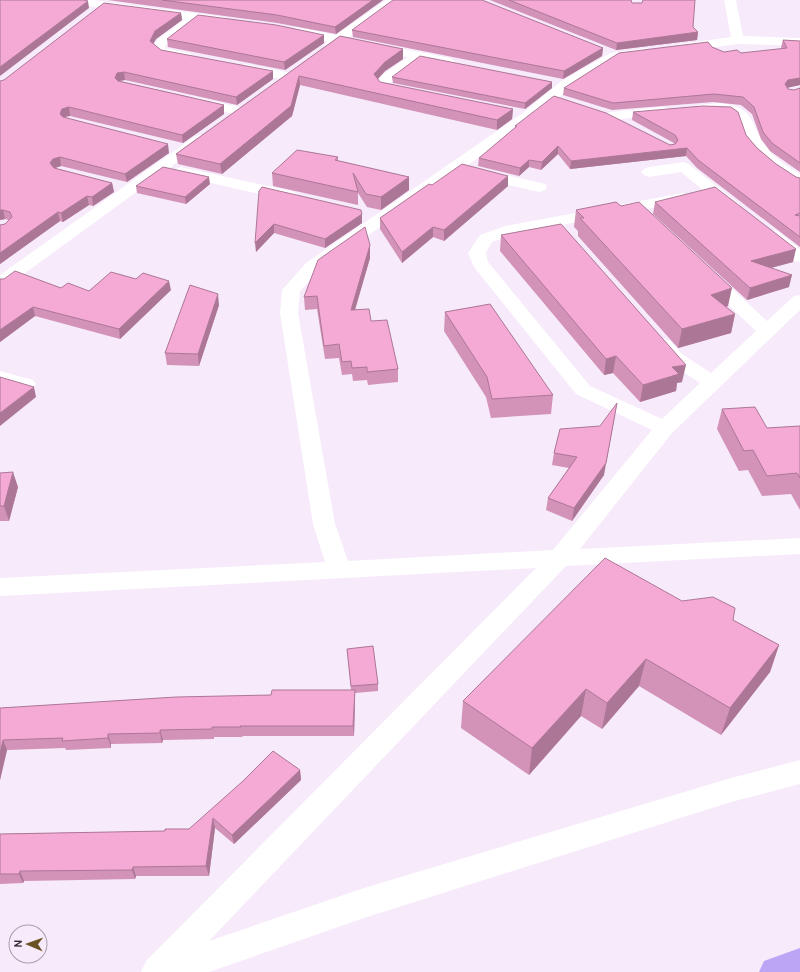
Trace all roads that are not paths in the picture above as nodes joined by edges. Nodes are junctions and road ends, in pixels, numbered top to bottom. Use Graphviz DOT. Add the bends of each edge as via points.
graph roads {
  1 [pos="66,0"];
  2 [pos="394,0"];
  3 [pos="730,0"];
  4 [pos="104,4"];
  5 [pos="92,14"];
  6 [pos="197,17"];
  7 [pos="240,23"];
  8 [pos="284,29"];
  9 [pos="338,39"];
  10 [pos="738,40"];
  11 [pos="800,42"];
  12 [pos="600,50"];
  13 [pos="318,53"];
  14 [pos="418,56"];
  15 [pos="614,56"];
  16 [pos="196,59"];
  17 [pos="465,65"];
  18 [pos="234,66"];
  19 [pos="299,67"];
  20 [pos="286,76"];
  21 [pos="555,88"];
  22 [pos="268,90"];
  23 [pos="422,95"];
  24 [pos="185,99"];
  25 [pos="250,103"];
  26 [pos="569,103"];
  27 [pos="689,109"];
  28 [pos="674,110"];
  29 [pos="238,111"];
  30 [pos="597,111"];
  31 [pos="611,116"];
  32 [pos="630,127"];
  33 [pos="170,146"];
  34 [pos="185,150"];
  35 [pos="161,167"];
  36 [pos="455,168"];
  37 [pos="649,172"];
  38 [pos="800,180"];
  39 [pos="114,186"];
  40 [pos="539,188"];
  41 [pos="130,190"];
  42 [pos="714,192"];
  43 [pos="306,200"];
  44 [pos="634,207"];
  45 [pos="360,212"];
  46 [pos="383,217"];
  47 [pos="555,222"];
  48 [pos="652,223"];
  49 [pos="571,240"];
  50 [pos="800,257"];
  51 [pos="698,266"];
  52 [pos="0,283"];
  53 [pos="800,300"];
  54 [pos="767,331"];
  55 [pos="654,334"];
  56 [pos="0,377"];
  57 [pos="713,383"];
  58 [pos="26,384"];
  59 [pos="665,428"];
  60 [pos="800,546"];
  61 [pos="560,558"];
  62 [pos="339,569"];
  63 [pos="0,587"];
  64 [pos="800,772"];
  65 [pos="800,964"];
  66 [pos="157,972"];
  67 [pos="164,972"];
  68 [pos="775,972"];
  1 -- 4 [label="street"];
  2 -- 9 [label="street"];
  3 -- 10 [label="street"];
  4 -- 5 [label="street"];
  4 -- 6 [label="street"];
  6 -- 7 [label="street"];
  6 -- 16 [label="street" via="161,43 158,49"];
  8 -- 9 [label="street"];
  9 -- 13 [label="street"];
  9 -- 14 [label="street"];
  10 -- 11 [label="street"];
  10 -- 15 [label="street"];
  12 -- 15 [label="street"];
  14 -- 17 [label="street"];
  14 -- 23 [label="street" via="382,84 385,87"];
  15 -- 21 [label="street"];
  18 -- 20 [label="street"];
  19 -- 20 [label="street"];
  20 -- 22 [label="street"];
  21 -- 26 [label="street"];
  21 -- 36 [label="street"];
  24 -- 29 [label="street"];
  25 -- 29 [label="street"];
  27 -- 38 [label="street" via="713,107 736,110 744,115 753,141 764,155"];
  28 -- 31 [label="street"];
  29 -- 34 [label="street"];
  30 -- 31 [label="street"];
  31 -- 32 [label="street"];
  33 -- 34 [label="street"];
  34 -- 35 [label="street"];
  35 -- 41 [label="street"];
  35 -- 43 [label="street"];
  36 -- 40 [label="street"];
  36 -- 46 [label="street"];
  37 -- 42 [label="street" via="684,167"];
  39 -- 41 [label="street"];
  41 -- 52 [label="street"];
  42 -- 44 [label="street"];
  42 -- 50 [label="street"];
  44 -- 47 [label="street"];
  44 -- 48 [label="street"];
  45 -- 46 [label="street"];
  46 -- 62 [label="street" via="312,267 291,290 289,313 324,524"];
  47 -- 49 [label="street"];
  47 -- 59 [label="street" via="511,230 486,239 477,253 480,263 583,390"];
  51 -- 54 [label="street"];
  53 -- 54 [label="street"];
  54 -- 57 [label="street"];
  55 -- 57 [label="street" via="675,358"];
  56 -- 58 [label="street"];
  57 -- 59 [label="street"];
  59 -- 61 [label="street"];
  60 -- 61 [label="street"];
  61 -- 62 [label="street"];
  61 -- 66 [label="street"];
  62 -- 63 [label="street"];
  64 -- 67 [label="street" via="731,790 364,903"];
  65 -- 68 [label="highway"];
}
